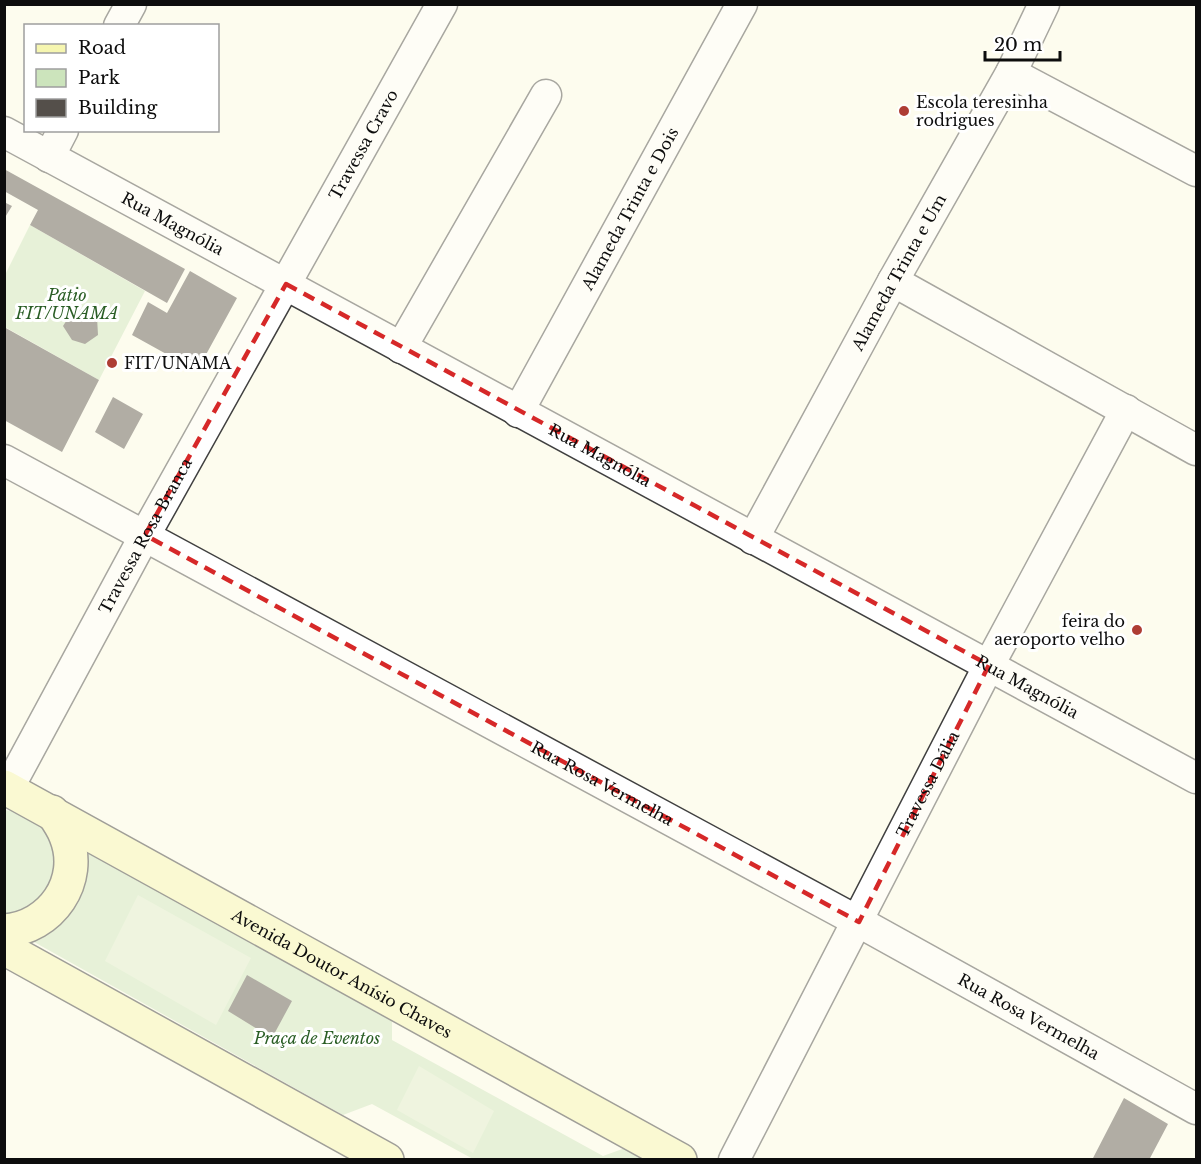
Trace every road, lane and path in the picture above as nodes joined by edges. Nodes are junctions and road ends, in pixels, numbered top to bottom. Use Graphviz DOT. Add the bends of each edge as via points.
graph roads {
  1 [pos="131,4"];
  2 [pos="442,4"];
  3 [pos="742,4"];
  4 [pos="1044,4"];
  5 [pos="120,24"];
  6 [pos="1011,73"];
  7 [pos="546,95"];
  8 [pos="4,132"];
  9 [pos="62,132"];
  10 [pos="49,157"];
  11 [pos="1197,171"];
  12 [pos="893,281"];
  13 [pos="286,284"];
  14 [pos="401,348"];
  15 [pos="1126,410"];
  16 [pos="518,412"];
  17 [pos="1197,450"];
  18 [pos="4,460"];
  19 [pos="145,535"];
  20 [pos="753,539"];
  21 [pos="989,665"];
  22 [pos="1197,778"];
  23 [pos="19,797"];
  24 [pos="859,922"];
  25 [pos="4,931"];
  26 [pos="5,948"];
  27 [pos="1197,1109"];
  28 [pos="387,1160"];
  29 [pos="680,1160"];
  30 [pos="734,1160"];
  1 -- 5 [label="street"];
  2 -- 13 [label="street, Travessa Cravo"];
  3 -- 16 [label="street, Alameda Trinta e Dois"];
  4 -- 6 [label="street, Alameda Trinta e Um"];
  6 -- 11 [label="street"];
  6 -- 12 [label="street, Alameda Trinta e Um"];
  7 -- 14 [label="street"];
  8 -- 10 [label="street, Rua Magnólia"];
  9 -- 10 [label="street"];
  10 -- 13 [label="street, Rua Magnólia"];
  12 -- 15 [label="street"];
  12 -- 20 [label="street, Alameda Trinta e Um"];
  13 -- 14 [label="street, Rua Magnólia"];
  13 -- 19 [label="street, Travessa Rosa Branca"];
  14 -- 16 [label="street, Rua Magnólia"];
  15 -- 17 [label="street"];
  15 -- 21 [label="street, Travessa Dália"];
  16 -- 20 [label="street, Rua Magnólia"];
  18 -- 19 [label="street, Rua Rosa Vermelha"];
  19 -- 23 [label="street, Travessa Rosa Branca"];
  19 -- 24 [label="street, Rua Rosa Vermelha"];
  20 -- 21 [label="street, Rua Magnólia"];
  21 -- 22 [label="street, Rua Magnólia"];
  21 -- 24 [label="street, Travessa Dália"];
  23 -- 25 [label="main road" via="66,837 70,852 67,885 61,899 45,916 28,926"];
  23 -- 29 [label="main road, Avenida Doutor Anísio Chaves"];
  24 -- 27 [label="street, Rua Rosa Vermelha"];
  24 -- 30 [label="street, Travessa Dália"];
  26 -- 28 [label="main road"];
}
